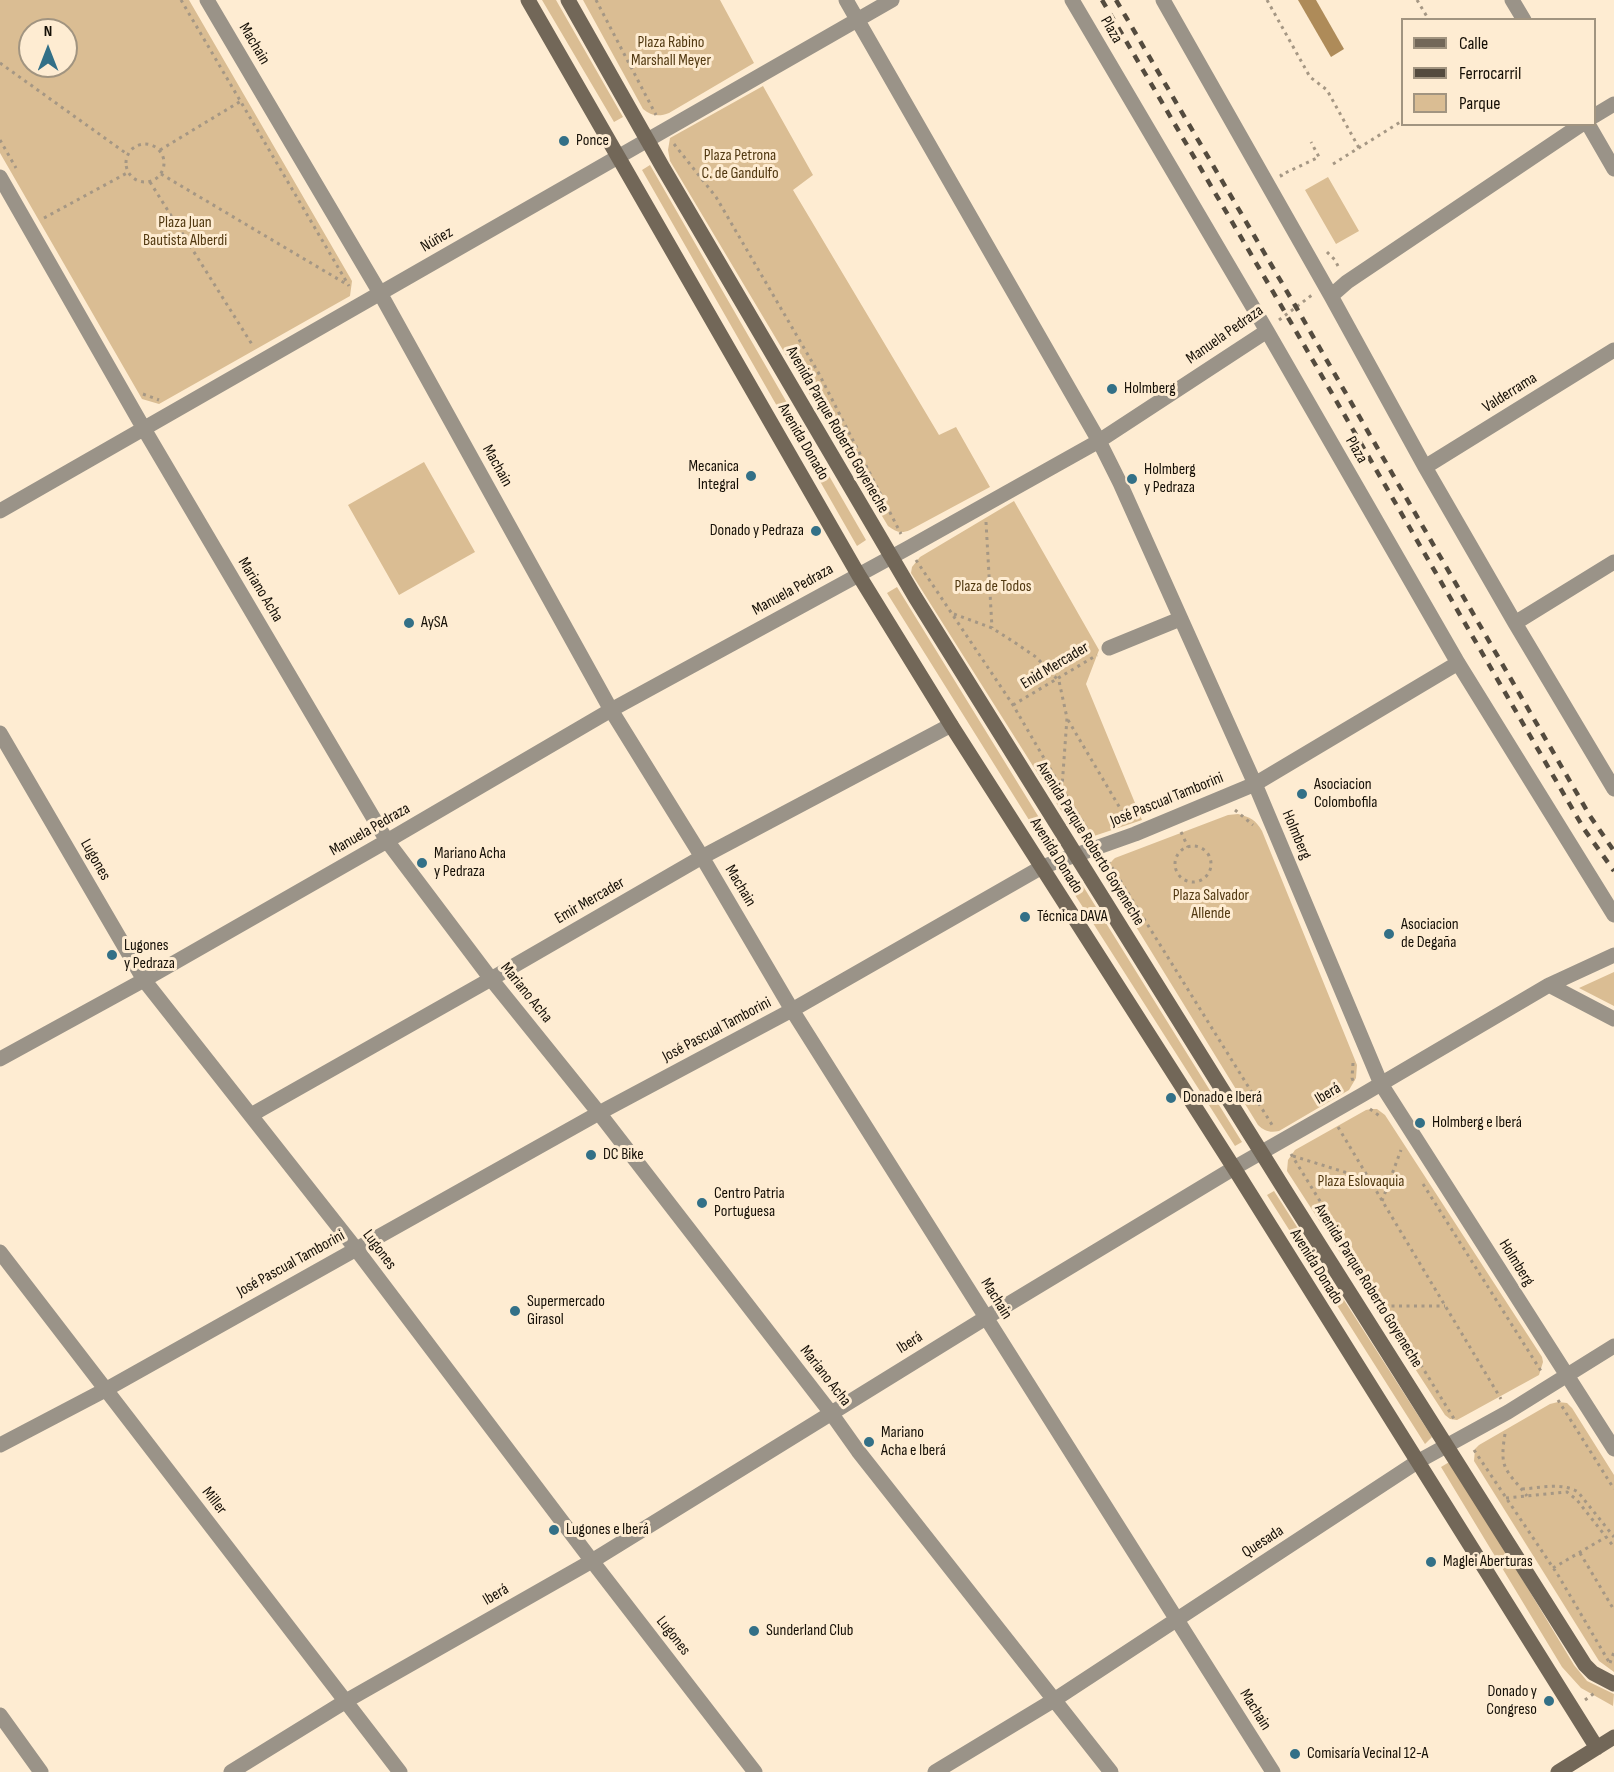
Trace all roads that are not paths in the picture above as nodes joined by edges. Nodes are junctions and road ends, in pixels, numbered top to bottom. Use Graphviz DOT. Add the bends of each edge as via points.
graph roads {
  1 [pos="207,0"];
  2 [pos="528,0"];
  3 [pos="568,0"];
  4 [pos="846,0"];
  5 [pos="892,0"];
  6 [pos="1072,0"];
  7 [pos="1163,0"];
  8 [pos="1512,0"];
  9 [pos="1523,18"];
  10 [pos="858,20"];
  11 [pos="1614,104"];
  12 [pos="1596,115"];
  13 [pos="1579,126"];
  14 [pos="1589,126"];
  15 [pos="646,140"];
  16 [pos="617,157"];
  17 [pos="1614,169"];
  18 [pos="0,177"];
  19 [pos="380,293"];
  20 [pos="1331,296"];
  21 [pos="1267,331"];
  22 [pos="1614,350"];
  23 [pos="144,429"];
  24 [pos="1100,441"];
  25 [pos="1425,467"];
  26 [pos="0,511"];
  27 [pos="891,557"];
  28 [pos="1614,562"];
  29 [pos="858,574"];
  30 [pos="1180,620"];
  31 [pos="1515,623"];
  32 [pos="1108,648"];
  33 [pos="1458,663"];
  34 [pos="610,710"];
  35 [pos="951,725"];
  36 [pos="0,733"];
  37 [pos="1255,784"];
  38 [pos="1614,789"];
  39 [pos="387,841"];
  40 [pos="1075,854"];
  41 [pos="702,857"];
  42 [pos="1042,867"];
  43 [pos="1614,915"];
  44 [pos="1614,955"];
  45 [pos="491,979"];
  46 [pos="144,980"];
  47 [pos="1549,985"];
  48 [pos="792,1010"];
  49 [pos="1614,1018"];
  50 [pos="0,1059"];
  51 [pos="1381,1084"];
  52 [pos="599,1113"];
  53 [pos="251,1115"];
  54 [pos="1262,1153"];
  55 [pos="1234,1168"];
  56 [pos="356,1248"];
  57 [pos="0,1252"];
  58 [pos="987,1317"];
  59 [pos="1614,1346"];
  60 [pos="1566,1376"];
  61 [pos="105,1390"];
  62 [pos="831,1413"];
  63 [pos="0,1445"];
  64 [pos="1447,1445"];
  65 [pos="1614,1449"];
  66 [pos="1417,1462"];
  67 [pos="592,1561"];
  68 [pos="1178,1620"];
  69 [pos="1614,1684"];
  70 [pos="1054,1700"];
  71 [pos="346,1701"];
  72 [pos="0,1715"];
  73 [pos="1614,1737"];
  74 [pos="1597,1748"];
  75 [pos="41,1772"];
  76 [pos="231,1772"];
  77 [pos="400,1772"];
  78 [pos="755,1772"];
  79 [pos="935,1772"];
  80 [pos="1111,1772"];
  81 [pos="1273,1772"];
  82 [pos="1558,1772"];
  1 -- 19 [label="street, Machain"];
  2 -- 16 [label="main road, Avenida Donado"];
  3 -- 15 [label="main road, Avenida Parque Roberto Goyeneche"];
  4 -- 10 [label="street, Holmberg"];
  5 -- 10 [label="street, Núñez"];
  6 -- 21 [label="street, Plaza"];
  7 -- 20 [label="street"];
  8 -- 9 [label="street"];
  10 -- 15 [label="street, Núñez"];
  10 -- 24 [label="street, Holmberg"];
  11 -- 12 [label="street"];
  13 -- 20 [label="street"];
  14 -- 17 [label="street"];
  15 -- 16 [label="street, Núñez"];
  15 -- 27 [label="main road, Avenida Parque Roberto Goyeneche"];
  16 -- 19 [label="street, Núñez"];
  16 -- 29 [label="main road, Avenida Donado"];
  18 -- 23 [label="street, Mariano Acha"];
  19 -- 23 [label="street, Núñez"];
  19 -- 34 [label="street, Machain"];
  20 -- 25 [label="street"];
  21 -- 24 [label="street, Manuela Pedraza"];
  21 -- 33 [label="street, Plaza"];
  22 -- 25 [label="street, Valderrama"];
  23 -- 26 [label="street, Núñez"];
  23 -- 39 [label="street, Mariano Acha"];
  24 -- 27 [label="street, Manuela Pedraza"];
  24 -- 30 [label="street, Holmberg"];
  25 -- 31 [label="street"];
  27 -- 29 [label="street, Manuela Pedraza"];
  27 -- 40 [label="main road, Avenida Parque Roberto Goyeneche"];
  28 -- 31 [label="street"];
  29 -- 34 [label="street, Manuela Pedraza"];
  29 -- 35 [label="main road, Avenida Donado"];
  30 -- 32 [label="street"];
  30 -- 37 [label="street, Holmberg"];
  31 -- 38 [label="street"];
  33 -- 37 [label="street, José Pascual Tamborini"];
  33 -- 43 [label="street, Plaza"];
  34 -- 39 [label="street, Manuela Pedraza"];
  34 -- 41 [label="street, Machain"];
  35 -- 41 [label="street, Emir Mercader"];
  35 -- 42 [label="main road, Avenida Donado"];
  36 -- 46 [label="street, Lugones"];
  37 -- 40 [label="street, José Pascual Tamborini" via="1135,834"];
  37 -- 51 [label="street, Holmberg"];
  39 -- 45 [label="street, Mariano Acha"];
  39 -- 46 [label="street, Manuela Pedraza"];
  40 -- 42 [label="street, José Pascual Tamborini"];
  40 -- 54 [label="main road, Avenida Parque Roberto Goyeneche"];
  41 -- 45 [label="street, Emir Mercader"];
  41 -- 48 [label="street, Machain"];
  42 -- 48 [label="street, José Pascual Tamborini"];
  42 -- 55 [label="main road, Avenida Donado"];
  44 -- 47 [label="street, Iberá"];
  45 -- 52 [label="street, Mariano Acha"];
  45 -- 53 [label="street, Emir Mercader"];
  46 -- 50 [label="street, Manuela Pedraza"];
  46 -- 53 [label="street, Lugones"];
  47 -- 49 [label="street"];
  47 -- 51 [label="street, Iberá"];
  48 -- 52 [label="street, José Pascual Tamborini"];
  48 -- 58 [label="street, Machain"];
  51 -- 54 [label="street, Iberá"];
  51 -- 60 [label="street, Holmberg"];
  52 -- 56 [label="street, José Pascual Tamborini"];
  52 -- 62 [label="street, Mariano Acha"];
  53 -- 56 [label="street, Lugones"];
  54 -- 55 [label="street, Iberá"];
  54 -- 64 [label="main road, Avenida Parque Roberto Goyeneche"];
  55 -- 58 [label="street, Iberá"];
  55 -- 66 [label="main road, Avenida Donado"];
  56 -- 61 [label="street, José Pascual Tamborini"];
  56 -- 67 [label="street, Lugones"];
  57 -- 61 [label="street, Miller"];
  58 -- 62 [label="street, Iberá"];
  58 -- 68 [label="street, Machain"];
  59 -- 60 [label="street, Quesada"];
  60 -- 64 [label="street, Quesada"];
  60 -- 65 [label="street, Holmberg"];
  61 -- 63 [label="street, José Pascual Tamborini"];
  61 -- 71 [label="street, Miller"];
  62 -- 67 [label="street, Iberá"];
  62 -- 70 [label="street, Mariano Acha"];
  64 -- 66 [label="street, Quesada"];
  64 -- 69 [label="main road, Avenida Parque Roberto Goyeneche" via="1585,1665"];
  66 -- 68 [label="street, Quesada"];
  66 -- 74 [label="main road, Avenida Donado"];
  67 -- 71 [label="street, Iberá"];
  67 -- 78 [label="street, Lugones"];
  68 -- 70 [label="street, Quesada"];
  68 -- 81 [label="street, Machain"];
  70 -- 79 [label="street, Quesada"];
  70 -- 80 [label="street, Mariano Acha"];
  71 -- 76 [label="street, Iberá"];
  71 -- 77 [label="street, Miller"];
  72 -- 75 [label="street"];
  73 -- 74 [label="main road"];
  74 -- 82 [label="main road"];
}
